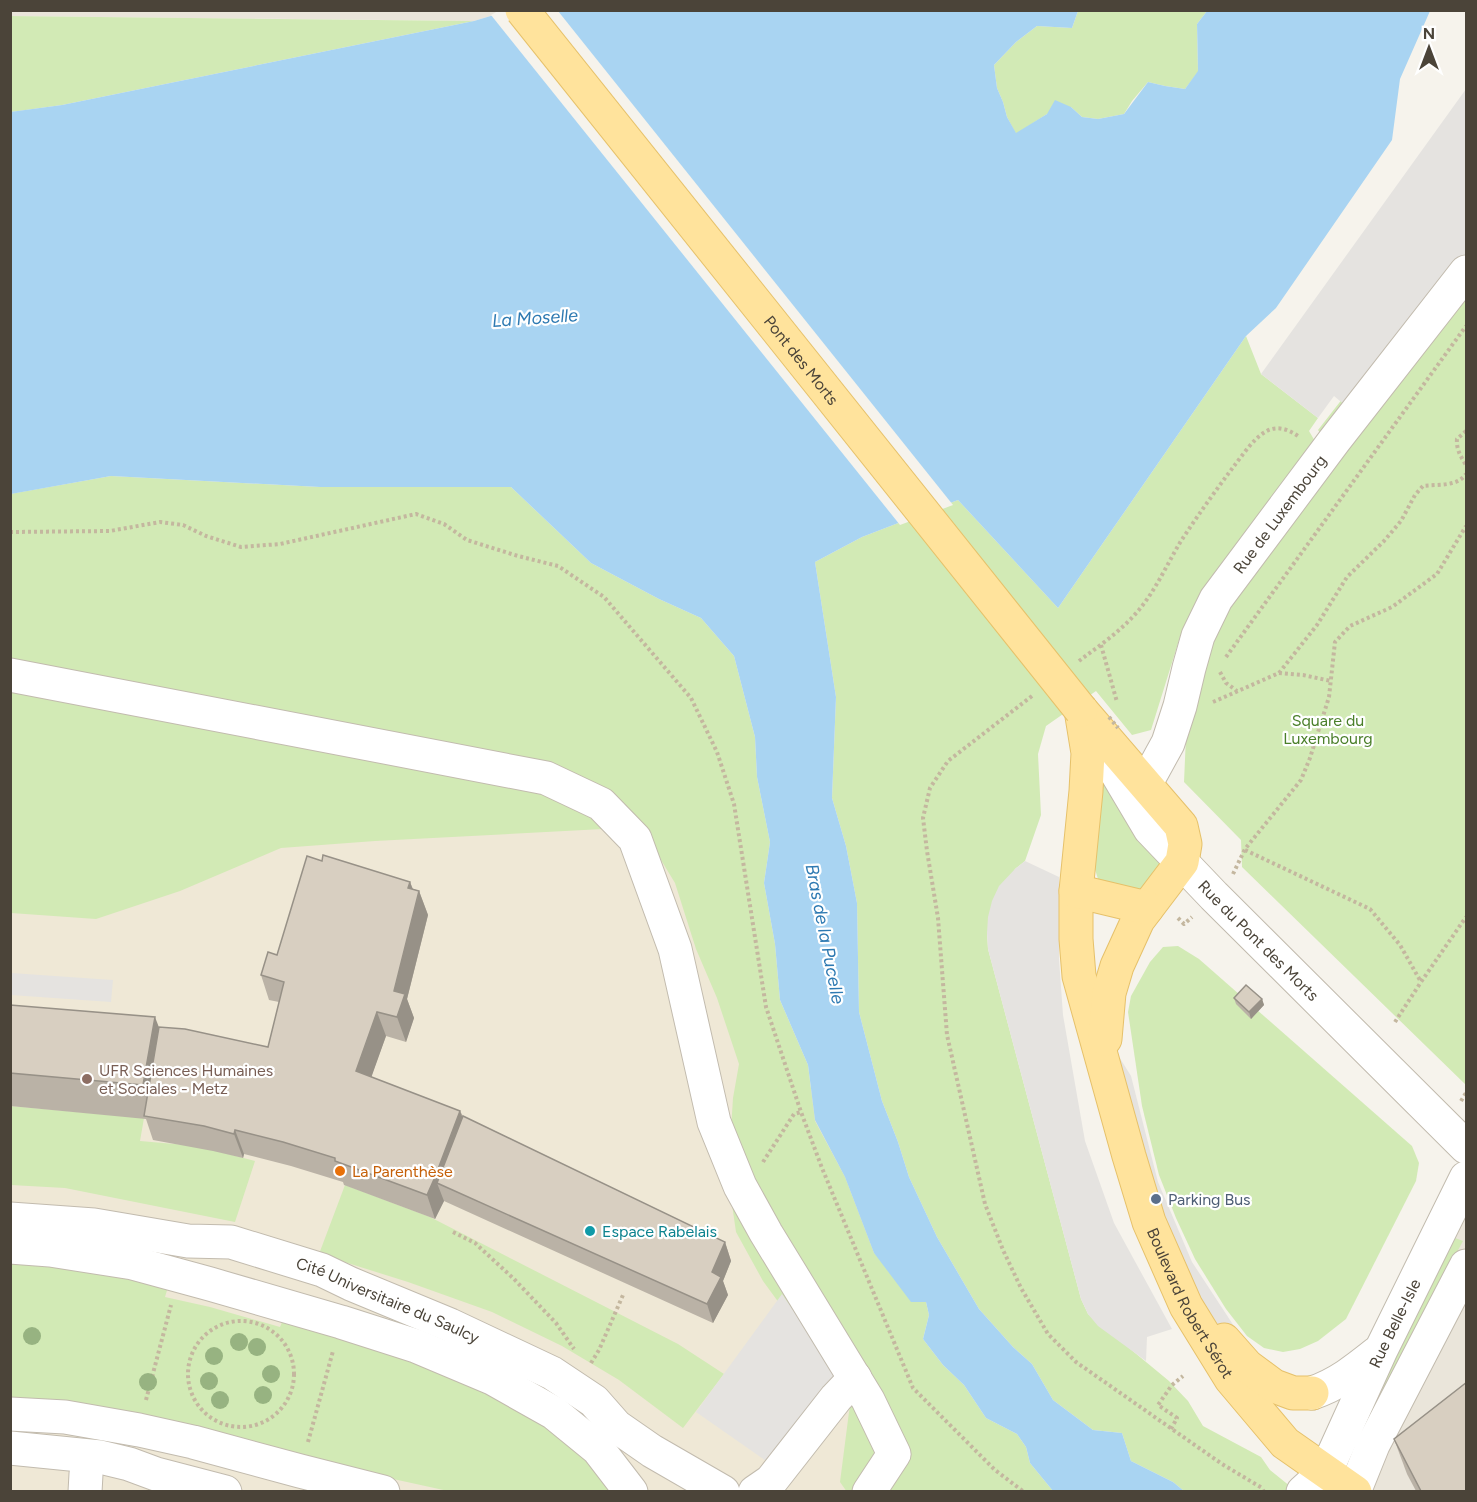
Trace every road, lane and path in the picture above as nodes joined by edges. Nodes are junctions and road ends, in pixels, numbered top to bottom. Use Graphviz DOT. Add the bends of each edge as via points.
graph roads {
  1 [pos="522,10"];
  2 [pos="1467,272"];
  3 [pos="1467,326"];
  4 [pos="1467,431"];
  5 [pos="1467,465"];
  6 [pos="1467,474"];
  7 [pos="1467,526"];
  8 [pos="10,532"];
  9 [pos="1101,645"];
  10 [pos="1279,672"];
  11 [pos="10,675"];
  12 [pos="1331,681"];
  13 [pos="1237,691"];
  14 [pos="1207,705"];
  15 [pos="1119,707"];
  16 [pos="1081,710"];
  17 [pos="1146,783"];
  18 [pos="1245,849"];
  19 [pos="1182,862"];
  20 [pos="1232,878"];
  21 [pos="1076,891"];
  22 [pos="1198,911"];
  23 [pos="1162,912"];
  24 [pos="1467,916"];
  25 [pos="1467,924"];
  26 [pos="1460,926"];
  27 [pos="1421,982"];
  28 [pos="1395,1023"];
  29 [pos="1104,1063"];
  30 [pos="801,1112"];
  31 [pos="1467,1147"];
  32 [pos="1467,1178"];
  33 [pos="740,1186"];
  34 [pos="10,1219"];
  35 [pos="453,1232"];
  36 [pos="10,1247"];
  37 [pos="1467,1266"];
  38 [pos="1181,1292"];
  39 [pos="623,1296"];
  40 [pos="172,1302"];
  41 [pos="268,1327"];
  42 [pos="335,1344"];
  43 [pos="574,1350"];
  44 [pos="1381,1350"];
  45 [pos="590,1366"];
  46 [pos="1183,1376"];
  47 [pos="855,1378"];
  48 [pos="1312,1394"];
  49 [pos="145,1406"];
  50 [pos="10,1414"];
  51 [pos="1171,1429"];
  52 [pos="307,1446"];
  53 [pos="10,1448"];
  54 [pos="1339,1488"];
  55 [pos="225,1491"];
  56 [pos="383,1491"];
  57 [pos="631,1491"];
  58 [pos="723,1491"];
  59 [pos="755,1491"];
  60 [pos="869,1491"];
  61 [pos="1024,1491"];
  1 -- 16 [label="main road, Pont des Morts, bridge"];
  2 -- 17 [label="street, Rue de Luxembourg" via="1216,599 1198,636 1168,743"];
  3 -- 13 [label="path" via="1220,664 1220,674"];
  4 -- 5 [label="path" via="1456,439 1456,445"];
  6 -- 10 [label="path" via="1462,481 1452,484 1423,486 1401,521 1347,577 1317,625"];
  7 -- 12 [label="path" via="1437,574 1392,607 1350,626 1335,642"];
  8 -- 30 [label="path" via="110,531 160,522 183,525 242,547 280,544 416,514 444,524 467,540 558,566 604,597 691,698 717,752 734,804 766,1007"];
  9 -- 15 [label="path"];
  10 -- 12 [label="path"];
  10 -- 13 [label="path"];
  11 -- 33 [label="street" via="546,778 601,804 635,839 675,949 714,1122"];
  12 -- 18 [label="path" via="1300,780"];
  13 -- 14 [label="path"];
  16 -- 17 [label="main road"];
  16 -- 19 [label="street, Rue du Pont des Morts" via="1150,829"];
  16 -- 21 [label="main road, Boulevard Robert Sérot" via="1088,753"];
  17 -- 19 [label="main road" via="1181,825 1185,844"];
  18 -- 20 [label="path"];
  18 -- 27 [label="path" via="1370,909 1400,945"];
  19 -- 23 [label="main road, Boulevard Robert Sérot"];
  19 -- 31 [label="street, Rue du Pont des Morts"];
  21 -- 23 [label="main road"];
  21 -- 29 [label="main road, Boulevard Robert Sérot" via="1079,976"];
  22 -- 23 [label="path" via="1184,924"];
  23 -- 29 [label="main road, Boulevard Robert Sérot" via="1138,920 1117,966 1108,993"];
  24 -- 26 [label="path"];
  25 -- 26 [label="path"];
  26 -- 27 [label="path"];
  27 -- 28 [label="path"];
  29 -- 38 [label="main road, Boulevard Robert Sérot" via="1149,1222"];
  30 -- 33 [label="path" via="794,1114 767,1158"];
  30 -- 61 [label="path" via="913,1388 995,1470"];
  32 -- 44 [label="street, Rue Belle-Isle"];
  33 -- 47 [label="street"];
  34 -- 58 [label="street, Cité Universitaire du Saulcy" via="94,1225 188,1241 231,1242 321,1270 552,1373 594,1401 616,1426 652,1451"];
  35 -- 43 [label="path" via="475,1243 514,1279 556,1323"];
  36 -- 57 [label="street" via="133,1263 416,1346 492,1378 554,1413 598,1449"];
  37 -- 54 [label="street" via="1373,1445"];
  38 -- 48 [label="main road" via="1247,1366 1274,1386"];
  38 -- 54 [label="main road, Boulevard Robert Sérot" via="1231,1379 1285,1443"];
  39 -- 45 [label="path"];
  40 -- 49 [label="path"];
  41 -- 41 [label="path" via="233,1320 202,1336 192,1351 188,1385 195,1402 222,1424 257,1425 285,1404 293,1388 290,1353"];
  42 -- 52 [label="path"];
  44 -- 48 [label="street" via="1352,1373"];
  44 -- 54 [label="street, Rue Belle-Isle"];
  46 -- 51 [label="path" via="1158,1405 1177,1418"];
  47 -- 59 [label="street" via="771,1481"];
  47 -- 60 [label="street" via="894,1454"];
  50 -- 56 [label="street" via="65,1417 139,1430"];
  53 -- 55 [label="street" via="100,1457"];
}
